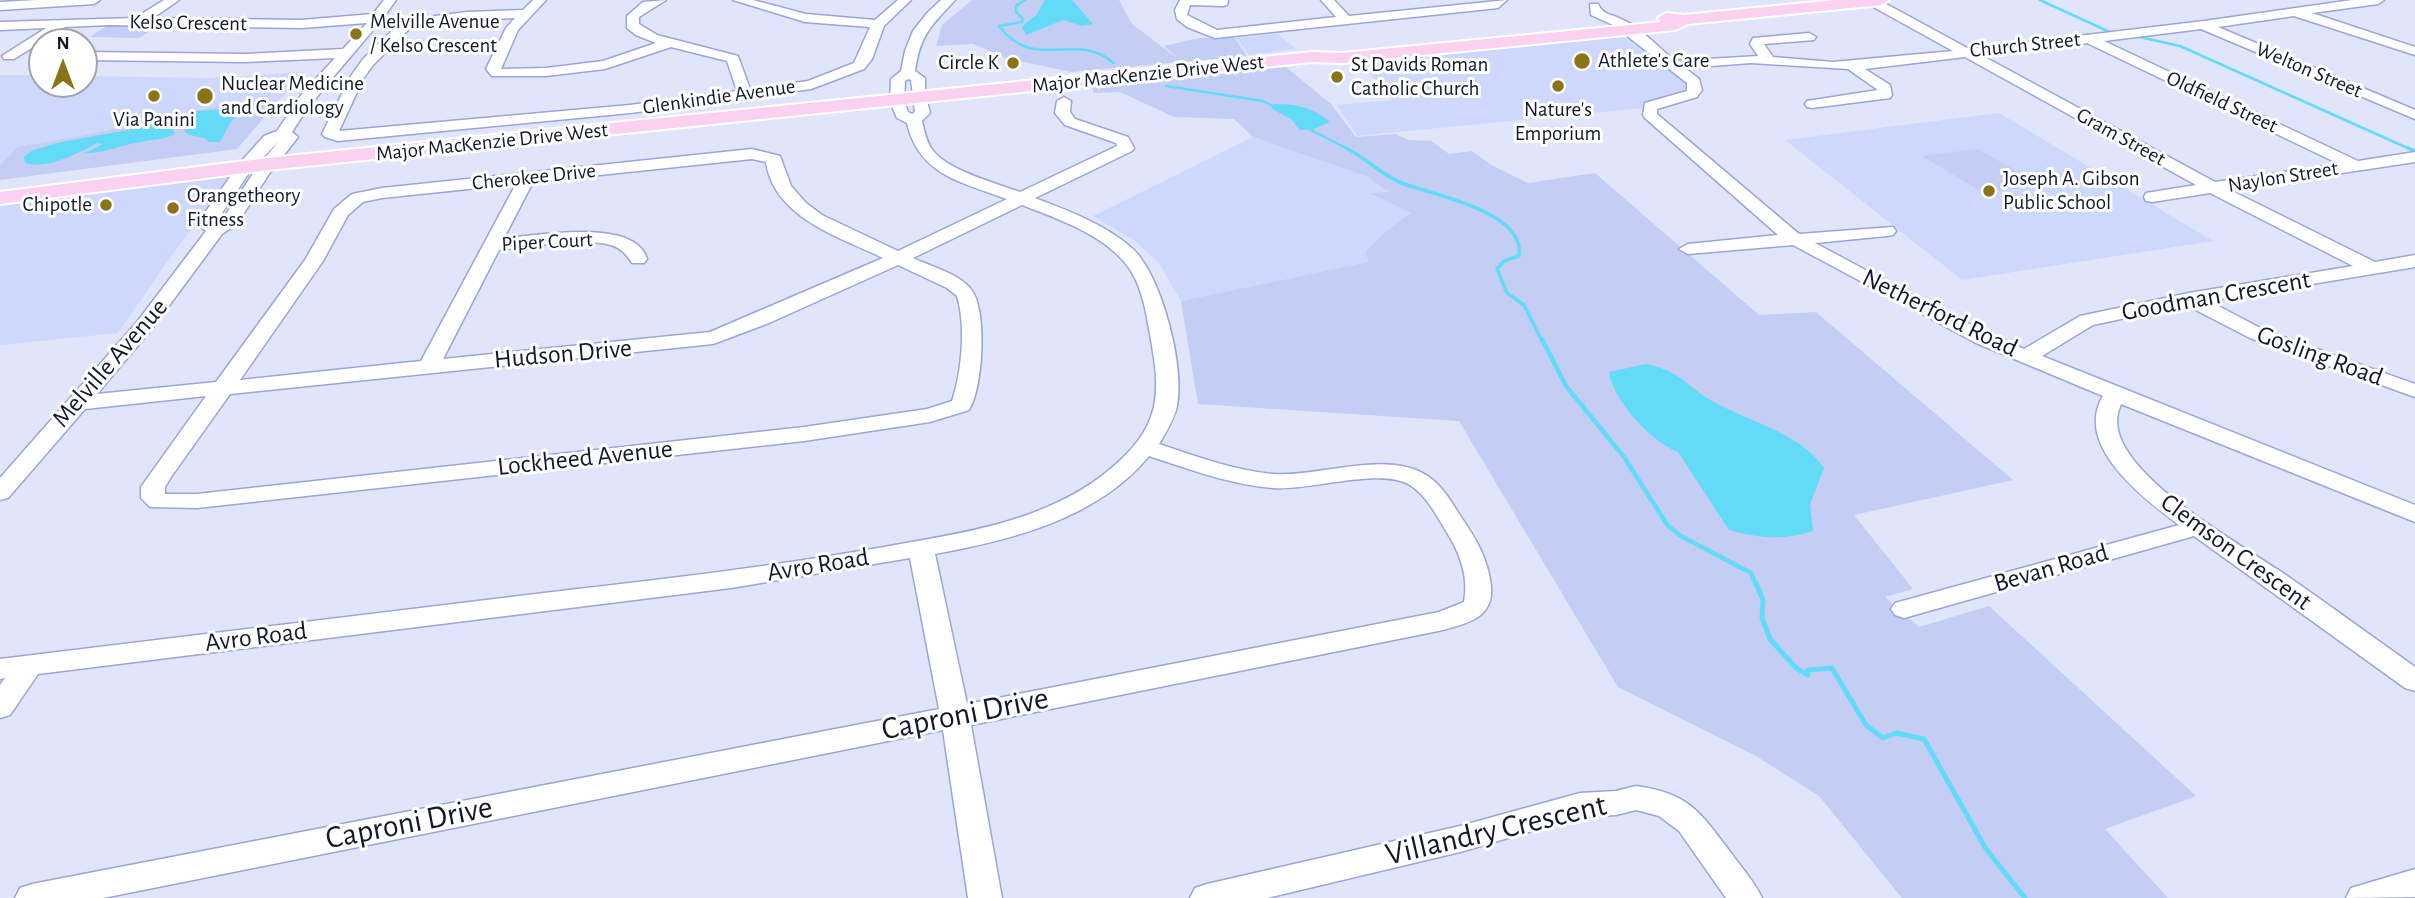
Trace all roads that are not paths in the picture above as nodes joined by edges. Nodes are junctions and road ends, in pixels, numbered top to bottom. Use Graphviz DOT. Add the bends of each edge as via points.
graph roads {
  1 [pos="94,0"];
  2 [pos="173,0"];
  3 [pos="390,0"];
  4 [pos="540,0"];
  5 [pos="660,0"];
  6 [pos="739,0"];
  7 [pos="905,0"];
  8 [pos="949,0"];
  9 [pos="1186,0"];
  10 [pos="1327,0"];
  11 [pos="1501,0"];
  12 [pos="1881,0"];
  13 [pos="2269,0"];
  14 [pos="2378,0"];
  15 [pos="1872,1"];
  16 [pos="1223,2"];
  17 [pos="1588,3"];
  18 [pos="2,4"];
  19 [pos="2297,12"];
  20 [pos="526,14"];
  21 [pos="376,18"];
  22 [pos="1347,21"];
  23 [pos="137,22"];
  24 [pos="62,23"];
  25 [pos="878,24"];
  26 [pos="2204,25"];
  27 [pos="0,26"];
  28 [pos="1623,26"];
  29 [pos="1809,37"];
  30 [pos="2088,38"];
  31 [pos="673,42"];
  32 [pos="2415,51"];
  33 [pos="1968,52"];
  34 [pos="347,53"];
  35 [pos="28,55"];
  36 [pos="5,56"];
  37 [pos="98,56"];
  38 [pos="1768,60"];
  39 [pos="1671,65"];
  40 [pos="1852,66"];
  41 [pos="908,74"];
  42 [pos="745,94"];
  43 [pos="897,98"];
  44 [pos="1064,101"];
  45 [pos="917,104"];
  46 [pos="1812,104"];
  47 [pos="2415,115"];
  48 [pos="283,134"];
  49 [pos="2415,157"];
  50 [pos="261,161"];
  51 [pos="2356,166"];
  52 [pos="527,178"];
  53 [pos="2213,188"];
  54 [pos="0,190"];
  55 [pos="2152,197"];
  56 [pos="0,198"];
  57 [pos="1022,199"];
  58 [pos="1887,231"];
  59 [pos="1795,239"];
  60 [pos="490,245"];
  61 [pos="1688,249"];
  62 [pos="897,258"];
  63 [pos="638,259"];
  64 [pos="2415,261"];
  65 [pos="2372,268"];
  66 [pos="2189,299"];
  67 [pos="2027,356"];
  68 [pos="429,366"];
  69 [pos="227,387"];
  70 [pos="2415,391"];
  71 [pos="2116,394"];
  72 [pos="75,403"];
  73 [pos="1144,447"];
  74 [pos="0,493"];
  75 [pos="2415,514"];
  76 [pos="2199,527"];
  77 [pos="921,549"];
  78 [pos="1904,609"];
  79 [pos="30,664"];
  80 [pos="0,668"];
  81 [pos="2415,681"];
  82 [pos="0,706"];
  83 [pos="955,716"];
  84 [pos="2415,883"];
  85 [pos="32,898"];
  86 [pos="985,898"];
  87 [pos="1207,898"];
  88 [pos="1745,898"];
  89 [pos="2363,898"];
  1 -- 18 [label="street"];
  2 -- 23 [label="street"];
  3 -- 21 [label="street, Melville Avenue"];
  4 -- 20 [label="street"];
  5 -- 31 [label="street" via="639,10 632,25"];
  6 -- 25 [label="street" via="813,20"];
  7 -- 25 [label="street, Glenkindie Avenue"];
  8 -- 41 [label="street" via="919,30"];
  9 -- 16 [label="street"];
  9 -- 22 [label="street" via="1181,16 1215,34"];
  10 -- 22 [label="street"];
  11 -- 22 [label="street" via="1498,4"];
  12 -- 15 [label="main road, Major MacKenzie Drive West"];
  13 -- 19 [label="street"];
  14 -- 19 [label="street, Church Street"];
  15 -- 28 [label="main road, Major MacKenzie Drive West" via="1684,20 1675,25"];
  15 -- 33 [label="street, Gram Street"];
  17 -- 28 [label="street, Netherford Road" via="1604,19"];
  19 -- 26 [label="street, Church Street"];
  19 -- 32 [label="street"];
  20 -- 31 [label="street" via="500,50 493,69 496,73 605,65"];
  20 -- 42 [label="street, Glenkindie Avenue" via="408,23 356,79 330,134 410,131"];
  21 -- 23 [label="street, Kelso Crescent" via="301,24"];
  21 -- 34 [label="street, Melville Avenue"];
  23 -- 24 [label="street, Kelso Crescent"];
  24 -- 27 [label="street, Kelso Crescent"];
  24 -- 36 [label="street"];
  25 -- 42 [label="street, Glenkindie Avenue" via="865,59 850,71 811,85"];
  26 -- 30 [label="street, Church Street"];
  26 -- 47 [label="street, Welton Street"];
  28 -- 39 [label="street, Netherford Road"];
  28 -- 45 [label="main road, Major MacKenzie Drive West" via="1342,58 1312,57 984,90"];
  29 -- 38 [label="street" via="1758,41"];
  30 -- 33 [label="street, Church Street"];
  30 -- 51 [label="street, Oldfield Street"];
  31 -- 42 [label="street" via="733,59"];
  33 -- 40 [label="street, Church Street"];
  33 -- 53 [label="street, Gram Street"];
  34 -- 37 [label="street, Kelso Crescent" via="245,58"];
  34 -- 48 [label="street, Melville Avenue" via="307,97"];
  35 -- 36 [label="street"];
  38 -- 39 [label="street, Church Street"];
  38 -- 40 [label="street, Church Street"];
  39 -- 59 [label="street, Netherford Road" via="1694,82 1695,92 1650,106 1650,116"];
  40 -- 46 [label="street" via="1885,88 1885,95"];
  41 -- 43 [label="street" via="898,79"];
  41 -- 45 [label="street, Avro Road" via="918,78"];
  43 -- 45 [label="main road, Major MacKenzie Drive West"];
  43 -- 50 [label="main road, Major MacKenzie Drive West"];
  44 -- 57 [label="street, Hudson Drive" via="1062,113 1070,122 1123,140 1126,148"];
  45 -- 57 [label="street, Avro Road" via="918,136 928,156"];
  48 -- 50 [label="street, Melville Avenue" via="269,139"];
  48 -- 50 [label="street, Melville Avenue" via="290,137"];
  49 -- 51 [label="street, Naylon Street"];
  50 -- 54 [label="main road, Major MacKenzie Drive West"];
  50 -- 56 [label="main road, Major MacKenzie Drive West"];
  50 -- 72 [label="street, Melville Avenue" via="206,224 216,230 144,326"];
  51 -- 53 [label="street, Naylon Street"];
  52 -- 60 [label="street"];
  52 -- 62 [label="street, Cherokee Drive" via="764,155 774,159 779,183 797,205 834,229"];
  52 -- 69 [label="street, Cherokee Drive" via="372,195 346,205 314,261"];
  53 -- 55 [label="street, Naylon Street"];
  53 -- 65 [label="street, Gram Street"];
  57 -- 62 [label="street, Hudson Drive"];
  57 -- 73 [label="street, Avro Road" via="1106,237 1136,264 1145,281 1167,381 1165,412"];
  58 -- 59 [label="street"];
  59 -- 61 [label="street"];
  59 -- 67 [label="street, Netherford Road" via="1939,317"];
  60 -- 63 [label="street, Piper Court" via="593,237 618,241 636,252"];
  60 -- 68 [label="street"];
  62 -- 68 [label="street, Hudson Drive" via="713,338"];
  62 -- 69 [label="street, Lockheed Avenue" via="954,284 965,294 970,311 970,361 965,398 953,410 804,434 158,502 151,493 153,488"];
  64 -- 65 [label="street, Goodman Crescent"];
  65 -- 66 [label="street, Goodman Crescent"];
  66 -- 67 [label="street, Goodman Crescent" via="2087,320"];
  66 -- 70 [label="street, Gosling Road" via="2258,334"];
  67 -- 71 [label="street, Netherford Road"];
  68 -- 69 [label="street, Hudson Drive"];
  69 -- 72 [label="street, Hudson Drive"];
  71 -- 75 [label="street, Netherford Road"];
  71 -- 76 [label="street, Clemson Crescent" via="2106,413 2106,432 2117,455"];
  72 -- 74 [label="street, Melville Avenue"];
  73 -- 77 [label="street, Avro Road" via="1111,479 1067,508 1020,526"];
  73 -- 83 [label="street, Caproni Drive" via="1243,477 1276,481 1370,472 1407,474 1441,503 1465,541 1476,568 1477,607 1443,621"];
  76 -- 78 [label="street, Bevan Road"];
  76 -- 81 [label="street, Clemson Crescent"];
  77 -- 79 [label="street, Avro Road" via="731,579"];
  77 -- 83 [label="street"];
  79 -- 80 [label="street, Avro Road"];
  79 -- 82 [label="street"];
  83 -- 85 [label="street, Caproni Drive"];
  83 -- 86 [label="street"];
  84 -- 89 [label="street"];
  87 -- 88 [label="street, Villandry Crescent" via="1460,839 1580,805 1636,799 1663,804 1690,822"];
}
